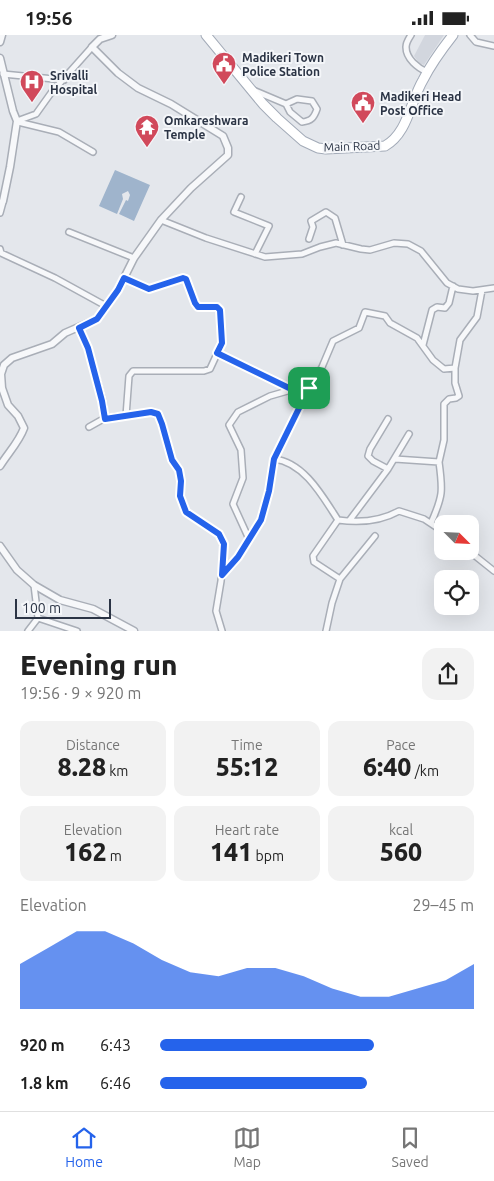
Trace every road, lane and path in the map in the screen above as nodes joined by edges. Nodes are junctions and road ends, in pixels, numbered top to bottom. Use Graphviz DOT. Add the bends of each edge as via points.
graph roads {
  1 [pos="2,35"];
  2 [pos="112,35"];
  3 [pos="206,35"];
  4 [pos="410,35"];
  5 [pos="453,35"];
  6 [pos="470,35"];
  7 [pos="0,42"];
  8 [pos="494,46"];
  9 [pos="92,47"];
  10 [pos="0,59"];
  11 [pos="2,69"];
  12 [pos="427,72"];
  13 [pos="64,80"];
  14 [pos="251,89"];
  15 [pos="286,104"];
  16 [pos="17,121"];
  17 [pos="93,152"];
  18 [pos="241,197"];
  19 [pos="1,203"];
  20 [pos="0,213"];
  21 [pos="161,220"];
  22 [pos="68,232"];
  23 [pos="309,239"];
  24 [pos="343,245"];
  25 [pos="0,249"];
  26 [pos="255,253"];
  27 [pos="134,258"];
  28 [pos="124,278"];
  29 [pos="453,286"];
  30 [pos="494,288"];
  31 [pos="482,290"];
  32 [pos="106,306"];
  33 [pos="79,328"];
  34 [pos="423,345"];
  35 [pos="217,353"];
  36 [pos="455,368"];
  37 [pos="1,388"];
  38 [pos="309,388"];
  39 [pos="291,389"];
  40 [pos="126,416"];
  41 [pos="105,419"];
  42 [pos="388,419"];
  43 [pos="89,427"];
  44 [pos="409,434"];
  45 [pos="274,459"];
  46 [pos="395,459"];
  47 [pos="439,462"];
  48 [pos="0,466"];
  49 [pos="388,469"];
  50 [pos="338,520"];
  51 [pos="349,521"];
  52 [pos="430,523"];
  53 [pos="434,526"];
  54 [pos="375,536"];
  55 [pos="249,539"];
  56 [pos="0,546"];
  57 [pos="479,559"];
  58 [pos="494,571"];
  59 [pos="222,575"];
  60 [pos="340,579"];
  61 [pos="34,585"];
  62 [pos="38,618"];
  63 [pos="28,631"];
  64 [pos="78,631"];
  65 [pos="134,631"];
  66 [pos="222,631"];
  67 [pos="326,631"];
  1 -- 7 [label="street"];
  2 -- 9 [label="street" via="100,39"];
  3 -- 14 [label="main road, Main Road"];
  4 -- 12 [label="street" via="406,48 410,59 418,69"];
  5 -- 12 [label="main road, Main Road"];
  6 -- 8 [label="street" via="476,43"];
  9 -- 13 [label="street"];
  9 -- 21 [label="street" via="118,73 138,87 223,136 228,148 228,155"];
  10 -- 11 [label="street"];
  11 -- 13 [label="street"];
  11 -- 16 [label="street"];
  12 -- 14 [label="main road, Main Road" via="399,135 385,146 326,149 311,145 292,132"];
  13 -- 16 [label="street" via="36,114"];
  14 -- 15 [label="street"];
  15 -- 15 [label="street" via="297,99 312,101 317,109 314,117 302,121 290,113"];
  16 -- 17 [label="street" via="59,133"];
  16 -- 19 [label="street"];
  18 -- 26 [label="street" via="234,212 268,226"];
  19 -- 20 [label="street"];
  21 -- 26 [label="street"];
  21 -- 27 [label="street"];
  22 -- 27 [label="street"];
  23 -- 24 [label="street" via="313,227 311,221 326,212 335,218"];
  24 -- 26 [label="street" via="336,243 302,255 265,257"];
  24 -- 29 [label="street" via="370,250 394,243 408,243 421,251"];
  25 -- 32 [label="street" via="0,253"];
  27 -- 28 [label="street"];
  28 -- 32 [label="street"];
  28 -- 35 [label="street" via="149,289 186,279 198,307 217,307 220,310 222,343"];
  29 -- 31 [label="street"];
  29 -- 34 [label="street" via="445,308 437,307 432,311"];
  30 -- 31 [label="street"];
  31 -- 36 [label="street" via="477,317 460,340"];
  32 -- 33 [label="street" via="97,319"];
  33 -- 37 [label="street" via="65,333 52,344 12,358 4,365"];
  33 -- 41 [label="street" via="88,348"];
  34 -- 36 [label="street" via="432,360 444,369"];
  34 -- 38 [label="street" via="390,323 385,316 365,312 359,329 333,341"];
  35 -- 39 [label="street"];
  35 -- 40 [label="street" via="210,369 204,371 133,371 129,376"];
  36 -- 47 [label="street" via="459,396 444,404 444,440"];
  37 -- 48 [label="street" via="8,405 24,427"];
  38 -- 39 [label="street"];
  38 -- 45 [label="street"];
  39 -- 55 [label="street" via="238,412 229,425 241,451 244,478 233,503"];
  40 -- 41 [label="street"];
  40 -- 59 [label="street" via="158,414 172,460 179,470 180,496 186,512 219,534 224,544"];
  41 -- 43 [label="street"];
  42 -- 49 [label="street" via="368,456"];
  44 -- 46 [label="street"];
  45 -- 50 [label="street" via="285,460 306,476"];
  45 -- 55 [label="street" via="261,520"];
  46 -- 47 [label="street"];
  46 -- 49 [label="street"];
  47 -- 52 [label="street" via="442,491"];
  49 -- 51 [label="street"];
  50 -- 51 [label="street"];
  50 -- 60 [label="street" via="313,556 314,562"];
  51 -- 52 [label="street" via="388,517 399,511"];
  52 -- 53 [label="street"];
  54 -- 60 [label="street"];
  55 -- 59 [label="street"];
  56 -- 61 [label="street" via="17,570"];
  57 -- 58 [label="street"];
  59 -- 66 [label="street" via="216,611"];
  60 -- 67 [label="street"];
  61 -- 62 [label="street"];
  61 -- 65 [label="street" via="60,599 93,609"];
  62 -- 63 [label="street"];
  62 -- 64 [label="street"];
}
